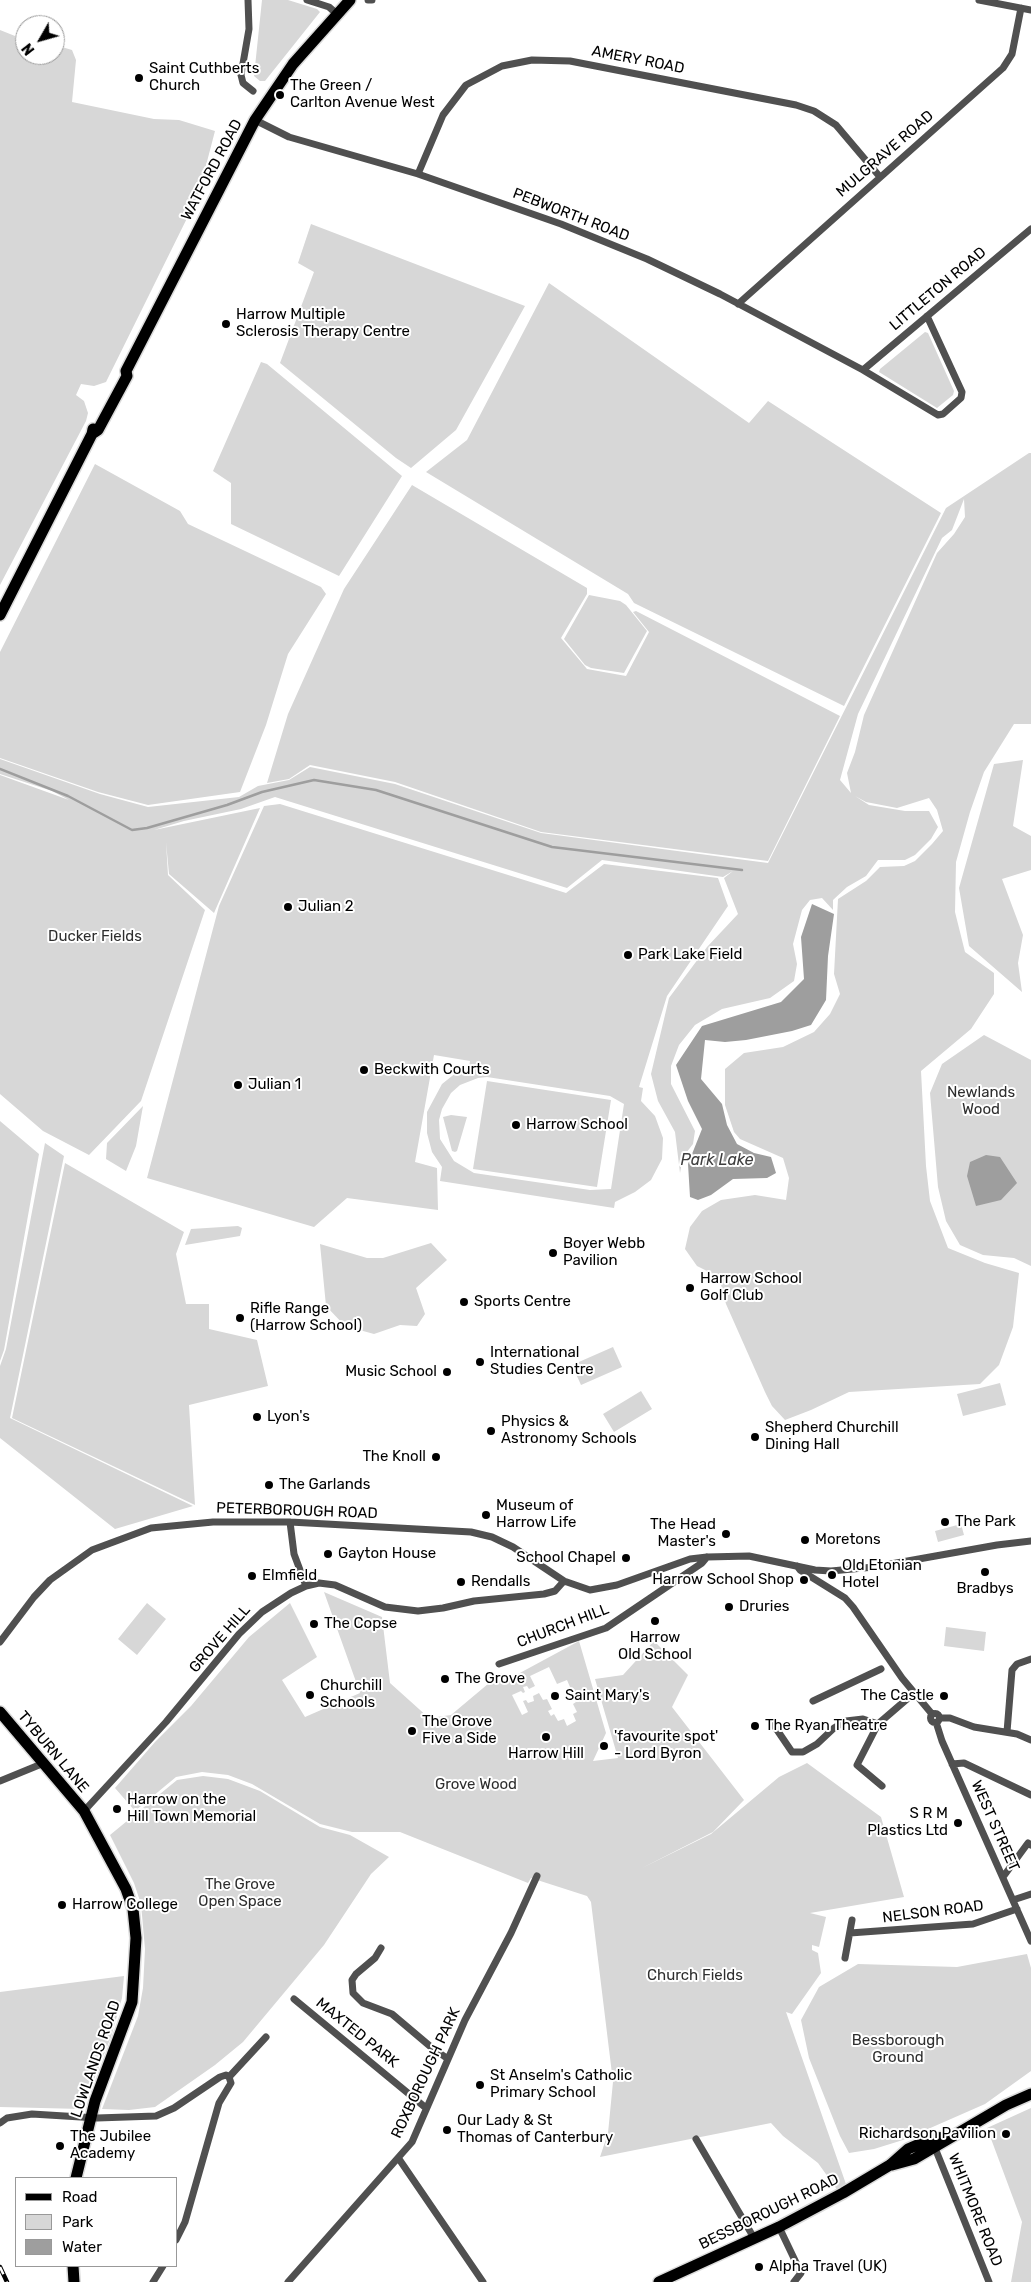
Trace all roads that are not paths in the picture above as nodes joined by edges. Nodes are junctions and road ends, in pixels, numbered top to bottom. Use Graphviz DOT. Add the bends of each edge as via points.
graph roads {
  1 [pos="248,0"];
  2 [pos="308,0"];
  3 [pos="350,0"];
  4 [pos="368,0"];
  5 [pos="372,0"];
  6 [pos="979,0"];
  7 [pos="989,1"];
  8 [pos="1021,8"];
  9 [pos="1031,10"];
  10 [pos="338,14"];
  11 [pos="253,91"];
  12 [pos="255,120"];
  13 [pos="418,174"];
  14 [pos="880,177"];
  15 [pos="1031,229"];
  16 [pos="738,304"];
  17 [pos="927,316"];
  18 [pos="863,370"];
  19 [pos="0,615"];
  20 [pos="290,1522"];
  21 [pos="1031,1541"];
  22 [pos="707,1557"];
  23 [pos="796,1566"];
  24 [pos="564,1581"];
  25 [pos="306,1586"];
  26 [pos="0,1642"];
  27 [pos="1031,1659"];
  28 [pos="500,1664"];
  29 [pos="887,1666"];
  30 [pos="914,1693"];
  31 [pos="813,1701"];
  32 [pos="0,1712"];
  33 [pos="938,1720"];
  34 [pos="773,1724"];
  35 [pos="878,1724"];
  36 [pos="1007,1732"];
  37 [pos="1031,1740"];
  38 [pos="44,1763"];
  39 [pos="952,1764"];
  40 [pos="0,1781"];
  41 [pos="882,1786"];
  42 [pos="1031,1795"];
  43 [pos="84,1811"];
  44 [pos="1031,1845"];
  45 [pos="537,1876"];
  46 [pos="1003,1877"];
  47 [pos="1031,1894"];
  48 [pos="1013,1900"];
  49 [pos="1017,1909"];
  50 [pos="852,1920"];
  51 [pos="850,1933"];
  52 [pos="1031,1941"];
  53 [pos="381,1948"];
  54 [pos="845,1958"];
  55 [pos="294,1999"];
  56 [pos="266,2037"];
  57 [pos="448,2058"];
  58 [pos="229,2077"];
  59 [pos="1031,2094"];
  60 [pos="426,2108"];
  61 [pos="91,2118"];
  62 [pos="0,2123"];
  63 [pos="952,2136"];
  64 [pos="696,2139"];
  65 [pos="935,2148"];
  66 [pos="399,2158"];
  67 [pos="890,2165"];
  68 [pos="76,2177"];
  69 [pos="778,2227"];
  70 [pos="178,2236"];
  71 [pos="754,2238"];
  72 [pos="73,2267"];
  73 [pos="162,2267"];
  74 [pos="74,2282"];
  75 [pos="153,2282"];
  76 [pos="288,2282"];
  77 [pos="483,2282"];
  78 [pos="659,2282"];
  79 [pos="794,2282"];
  80 [pos="989,2282"];
  1 -- 11 [label="street" via="249,29 241,75 243,83"];
  2 -- 10 [label="street" via="329,7"];
  3 -- 10 [label="main road, WATFORD ROAD"];
  4 -- 5 [label="street"];
  6 -- 7 [label="street"];
  7 -- 8 [label="street"];
  8 -- 9 [label="street"];
  8 -- 14 [label="street, MULGRAVE ROAD" via="1012,54 1003,68"];
  10 -- 12 [label="main road, WATFORD ROAD" via="294,64"];
  12 -- 13 [label="street, PEBWORTH ROAD" via="289,138"];
  12 -- 19 [label="main road, WATFORD ROAD" via="126,371 121,372 115,383"];
  13 -- 14 [label="street, AMERY ROAD" via="443,115 466,85 502,66 532,60 570,60 814,111 836,124"];
  13 -- 16 [label="street, PEBWORTH ROAD" via="561,224 646,259"];
  14 -- 16 [label="street, MULGRAVE ROAD"];
  15 -- 17 [label="street, LITTLETON ROAD"];
  16 -- 18 [label="street, PEBWORTH ROAD"];
  17 -- 18 [label="street, LITTLETON ROAD"];
  17 -- 18 [label="street, PEBWORTH ROAD" via="962,392 961,398 943,414"];
  20 -- 24 [label="street, PETERBOROUGH ROAD" via="471,1532 513,1547"];
  20 -- 25 [label="street" via="294,1554"];
  20 -- 26 [label="street, PETERBOROUGH ROAD" via="213,1522 151,1528 92,1550 50,1580"];
  21 -- 23 [label="street, PETERBOROUGH ROAD" via="866,1568 815,1570"];
  22 -- 23 [label="street, PETERBOROUGH ROAD" via="749,1556"];
  22 -- 24 [label="street, PETERBOROUGH ROAD" via="601,1589 585,1590"];
  22 -- 28 [label="street, CHURCH HILL" via="606,1628"];
  23 -- 29 [label="street" via="845,1598 880,1644"];
  24 -- 25 [label="street, GROVE HILL" via="555,1591 544,1594 418,1611 385,1607 335,1585 319,1583"];
  25 -- 43 [label="street, GROVE HILL" via="262,1612 240,1634 166,1722"];
  27 -- 36 [label="street" via="1017,1664 1012,1670"];
  29 -- 30 [label="street"];
  29 -- 31 [label="street"];
  30 -- 33 [label="street" via="932,1714 938,1713"];
  30 -- 35 [label="street"];
  32 -- 38 [label="main road, TYBURN LANE"];
  33 -- 36 [label="street" via="950,1718 974,1727"];
  33 -- 39 [label="street, WEST STREET" via="942,1741"];
  34 -- 35 [label="street" via="786,1746 795,1753 812,1747 846,1721 863,1719"];
  35 -- 41 [label="street" via="857,1765"];
  36 -- 37 [label="street"];
  38 -- 40 [label="street"];
  38 -- 43 [label="main road, TYBURN LANE"];
  39 -- 42 [label="street" via="964,1763"];
  39 -- 46 [label="street, WEST STREET"];
  43 -- 61 [label="main road, LOWLANDS ROAD" via="126,1889 133,1909 136,1938 132,2002"];
  44 -- 46 [label="street" via="1028,1843"];
  45 -- 57 [label="street, ROXBOROUGH PARK"];
  46 -- 48 [label="street, WEST STREET"];
  47 -- 48 [label="street"];
  48 -- 49 [label="street, WEST STREET"];
  49 -- 51 [label="street, NELSON ROAD" via="973,1924"];
  49 -- 52 [label="street, WEST STREET"];
  50 -- 51 [label="street"];
  51 -- 54 [label="street"];
  53 -- 57 [label="street" via="352,1980 353,1993 370,2007 392,2014"];
  55 -- 60 [label="street, MAXTED PARK"];
  56 -- 58 [label="street"];
  57 -- 60 [label="street, ROXBOROUGH PARK"];
  58 -- 61 [label="street" via="220,2077 174,2108 156,2116"];
  58 -- 70 [label="street" via="230,2083 218,2103 185,2222"];
  59 -- 63 [label="main road, BESSBOROUGH ROAD"];
  60 -- 66 [label="street, ROXBOROUGH PARK" via="412,2142"];
  61 -- 62 [label="street" via="32,2114 7,2118"];
  61 -- 68 [label="main road, LOWLANDS ROAD"];
  63 -- 65 [label="main road, BESSBOROUGH ROAD"];
  63 -- 67 [label="main road, BESSBOROUGH ROAD" via="931,2138 908,2148"];
  64 -- 71 [label="street"];
  65 -- 67 [label="main road, BESSBOROUGH ROAD" via="914,2159"];
  65 -- 80 [label="street, WHITMORE ROAD"];
  66 -- 76 [label="street, ROXBOROUGH PARK"];
  66 -- 77 [label="street"];
  67 -- 69 [label="main road, BESSBOROUGH ROAD"];
  69 -- 71 [label="main road, BESSBOROUGH ROAD"];
  69 -- 79 [label="street" via="801,2273"];
  71 -- 78 [label="main road, BESSBOROUGH ROAD"];
  72 -- 74 [label="main road"];
  73 -- 75 [label="street"];
}
